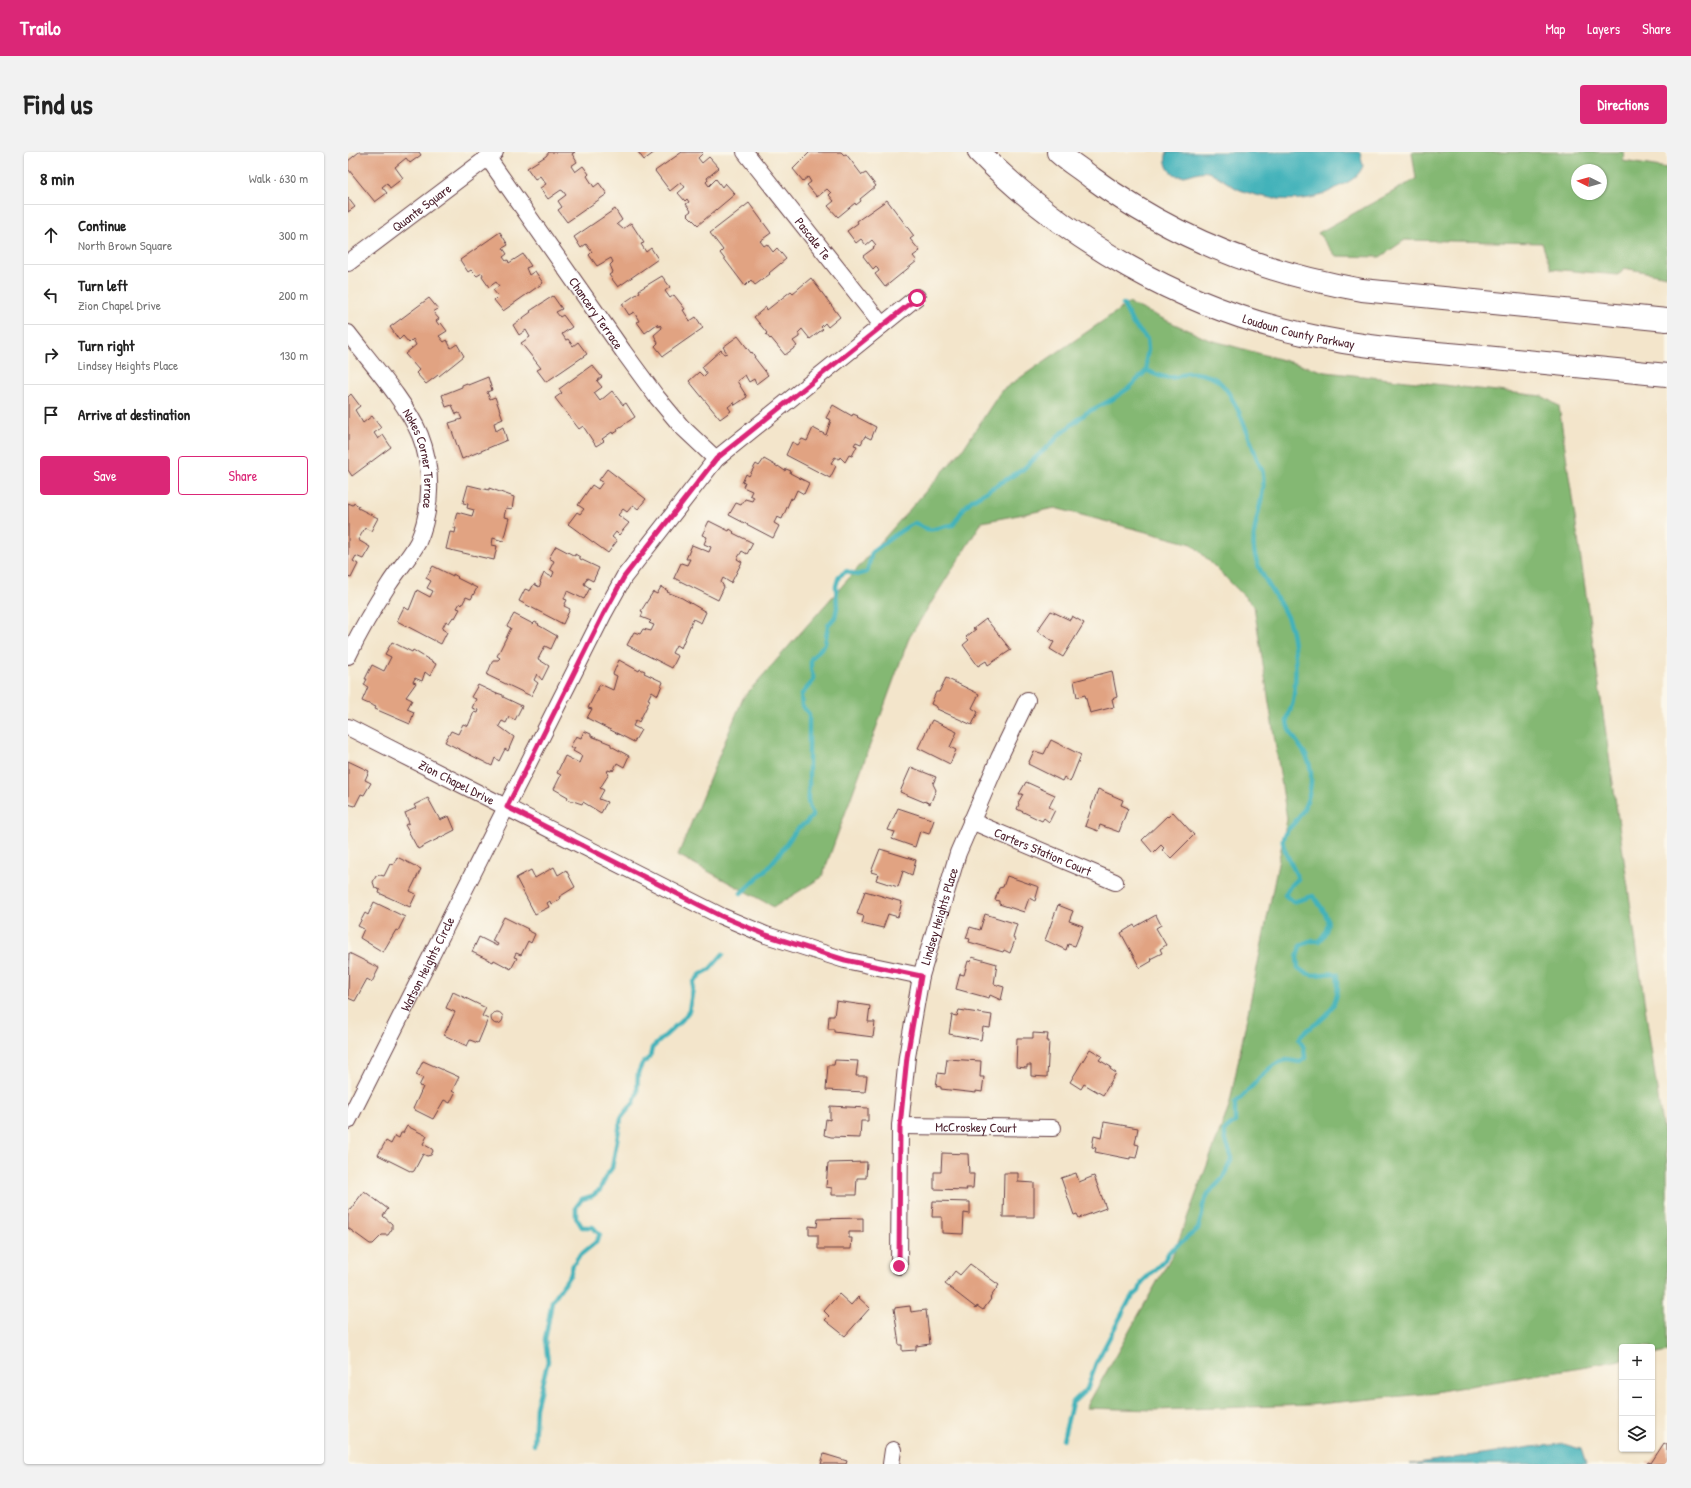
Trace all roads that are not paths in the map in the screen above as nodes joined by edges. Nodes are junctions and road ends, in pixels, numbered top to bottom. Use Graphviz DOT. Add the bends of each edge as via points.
graph roads {
  1 [pos="745,152"];
  2 [pos="979,152"];
  3 [pos="1058,152"];
  4 [pos="492,155"];
  5 [pos="348,263"];
  6 [pos="917,298"];
  7 [pos="1667,320"];
  8 [pos="882,325"];
  9 [pos="348,333"];
  10 [pos="1667,375"];
  11 [pos="716,459"];
  12 [pos="348,656"];
  13 [pos="1027,700"];
  14 [pos="348,727"];
  15 [pos="507,807"];
  16 [pos="972,822"];
  17 [pos="1114,882"];
  18 [pos="921,976"];
  19 [pos="348,1121"];
  20 [pos="900,1126"];
  21 [pos="1053,1128"];
  22 [pos="899,1266"];
  1 -- 8 [label="street, Pascale Te"];
  2 -- 10 [label="main road, Loudoun County Parkway" via="1032,200 1098,249 1151,278 1238,316 1303,334 1371,346"];
  3 -- 7 [label="main road" via="1144,213 1214,247 1287,274 1362,290"];
  4 -- 5 [label="street, Quante Square"];
  4 -- 11 [label="street, Chancery Terrace" via="656,396 681,426"];
  6 -- 8 [label="street, Watson Heights Circle"];
  8 -- 11 [label="street, Watson Heights Circle"];
  9 -- 12 [label="street, Nokes Corner Terrace" via="404,406 420,435 429,482 428,505 418,542 373,610"];
  11 -- 15 [label="street, Watson Heights Circle" via="624,577"];
  13 -- 16 [label="street, Lindsey Heights Place"];
  14 -- 15 [label="street, Zion Chapel Drive"];
  15 -- 18 [label="street, Zion Chapel Drive" via="721,916 766,935 845,960"];
  15 -- 19 [label="street, Watson Heights Circle"];
  16 -- 17 [label="street, Carters Station Court"];
  16 -- 18 [label="street, Lindsey Heights Place" via="958,854"];
  18 -- 20 [label="street, Lindsey Heights Place" via="907,1057"];
  20 -- 21 [label="street, McCroskey Court"];
  20 -- 22 [label="street, Lindsey Heights Place"];
}
